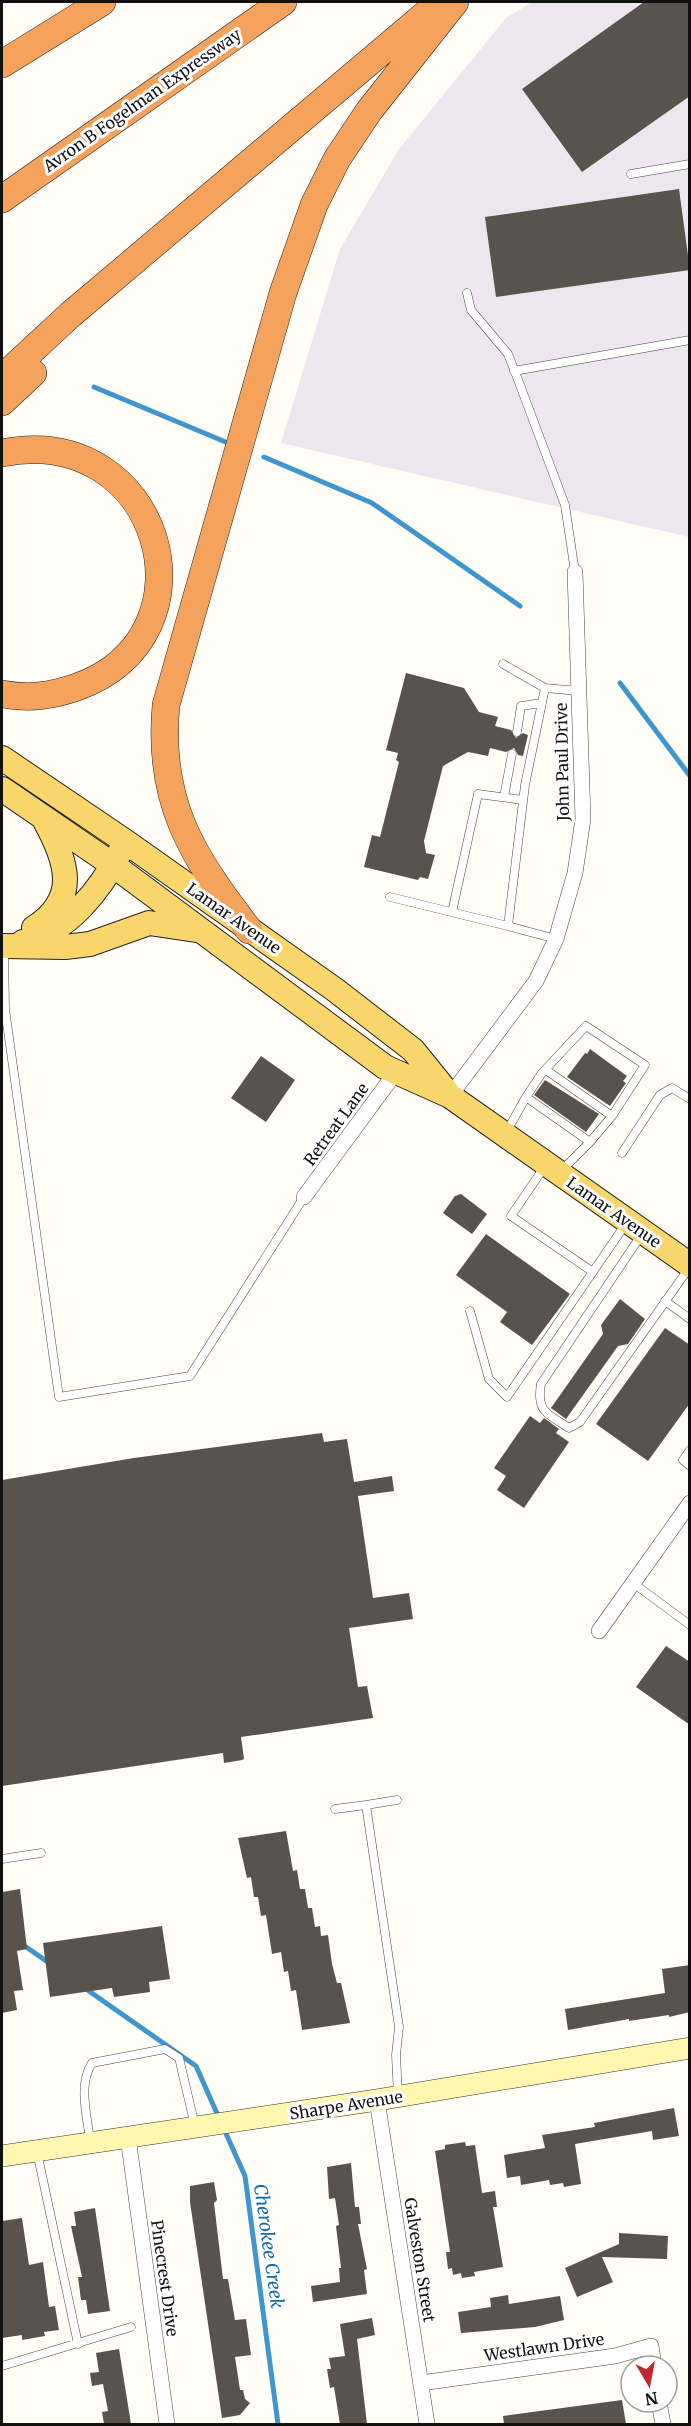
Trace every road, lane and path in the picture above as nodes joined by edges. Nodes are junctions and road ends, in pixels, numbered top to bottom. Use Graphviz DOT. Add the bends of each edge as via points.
graph roads {
  1 [pos="102,2"];
  2 [pos="283,2"];
  3 [pos="440,2"];
  4 [pos="455,2"];
  5 [pos="2,64"];
  6 [pos="348,80"];
  7 [pos="690,164"];
  8 [pos="631,174"];
  9 [pos="2,199"];
  10 [pos="468,293"];
  11 [pos="690,340"];
  12 [pos="514,371"];
  13 [pos="2,378"];
  14 [pos="2,402"];
  15 [pos="2,453"];
  16 [pos="575,572"];
  17 [pos="503,664"];
  18 [pos="545,688"];
  19 [pos="579,691"];
  20 [pos="2,694"];
  21 [pos="542,703"];
  22 [pos="517,732"];
  23 [pos="512,754"];
  24 [pos="2,758"];
  25 [pos="2,789"];
  26 [pos="504,797"];
  27 [pos="523,800"];
  28 [pos="44,818"];
  29 [pos="126,842"];
  30 [pos="113,866"];
  31 [pos="390,897"];
  32 [pos="452,912"];
  33 [pos="508,926"];
  34 [pos="249,930"];
  35 [pos="202,932"];
  36 [pos="556,939"];
  37 [pos="3,946"];
  38 [pos="546,1070"];
  39 [pos="396,1072"];
  40 [pos="450,1096"];
  41 [pos="526,1097"];
  42 [pos="690,1099"];
  43 [pos="612,1116"];
  44 [pos="505,1135"];
  45 [pos="590,1142"];
  46 [pos="622,1153"];
  47 [pos="553,1168"];
  48 [pos="304,1197"];
  49 [pos="636,1227"];
  50 [pos="690,1266"];
  51 [pos="593,1272"];
  52 [pos="665,1301"];
  53 [pos="470,1311"];
  54 [pos="690,1319"];
  55 [pos="690,1450"];
  56 [pos="690,1466"];
  57 [pos="690,1503"];
  58 [pos="633,1583"];
  59 [pos="690,1625"];
  60 [pos="599,1630"];
  61 [pos="397,1800"];
  62 [pos="366,1805"];
  63 [pos="335,1809"];
  64 [pos="41,1853"];
  65 [pos="2,1859"];
  66 [pos="690,2048"];
  67 [pos="388,2099"];
  68 [pos="203,2126"];
  69 [pos="128,2137"];
  70 [pos="90,2143"];
  71 [pos="37,2151"];
  72 [pos="2,2156"];
  73 [pos="131,2327"];
  74 [pos="78,2344"];
  75 [pos="619,2354"];
  76 [pos="619,2354"];
  77 [pos="652,2354"];
  78 [pos="2,2366"];
  79 [pos="421,2383"];
  80 [pos="167,2424"];
  81 [pos="427,2424"];
  1 -- 5 [label="highway"];
  2 -- 9 [label="highway, Avron B Fogelman Expressway"];
  3 -- 6 [label="highway"];
  4 -- 34 [label="highway" via="369,111 337,159 314,205 283,293 166,705 164,754 177,814 205,867"];
  6 -- 13 [label="highway" via="70,315"];
  6 -- 14 [label="highway"];
  7 -- 8 [label="lane"];
  10 -- 12 [label="lane" via="471,310 508,354"];
  11 -- 12 [label="lane"];
  12 -- 16 [label="lane" via="565,505"];
  15 -- 20 [label="highway" via="63,452 105,470 141,508 152,530 158,567 151,617 143,636 109,672 46,697"];
  16 -- 19 [label="street, John Paul Drive"];
  17 -- 18 [label="lane"];
  18 -- 19 [label="lane"];
  18 -- 21 [label="lane"];
  19 -- 36 [label="street, John Paul Drive" via="582,819 575,873"];
  21 -- 22 [label="lane" via="521,706"];
  21 -- 27 [label="lane"];
  23 -- 26 [label="lane"];
  24 -- 29 [label="main road, Lamar Avenue"];
  25 -- 28 [label="main road, Lamar Avenue"];
  26 -- 27 [label="lane"];
  26 -- 32 [label="lane" via="478,794"];
  27 -- 33 [label="lane"];
  28 -- 30 [label="main road, Lamar Avenue"];
  28 -- 37 [label="main road" via="64,866 62,900 50,917"];
  29 -- 30 [label="main road"];
  29 -- 34 [label="main road, Lamar Avenue"];
  30 -- 35 [label="main road, Lamar Avenue"];
  30 -- 37 [label="main road" via="65,922 32,940"];
  31 -- 32 [label="lane"];
  32 -- 33 [label="lane"];
  33 -- 36 [label="lane"];
  34 -- 40 [label="main road, Lamar Avenue" via="413,1050"];
  35 -- 37 [label="main road" via="149,923 90,944"];
  35 -- 39 [label="main road, Lamar Avenue"];
  36 -- 40 [label="street, John Paul Drive" via="536,981"];
  37 -- 48 [label="lane" via="5,1009 59,1397 190,1376"];
  38 -- 41 [label="lane"];
  38 -- 43 [label="lane" via="566,1090"];
  38 -- 43 [label="lane" via="586,1026 645,1065"];
  39 -- 40 [label="main road, Lamar Avenue"];
  39 -- 48 [label="street, Retreat Lane"];
  40 -- 44 [label="main road, Lamar Avenue"];
  41 -- 44 [label="lane"];
  41 -- 45 [label="lane" via="572,1125"];
  42 -- 46 [label="lane" via="672,1088 660,1095"];
  43 -- 45 [label="lane"];
  44 -- 47 [label="main road, Lamar Avenue"];
  45 -- 47 [label="lane"];
  47 -- 49 [label="main road, Lamar Avenue"];
  47 -- 51 [label="lane" via="511,1216"];
  49 -- 50 [label="main road, Lamar Avenue"];
  49 -- 51 [label="lane"];
  49 -- 52 [label="lane" via="541,1383 538,1400 543,1410 569,1428 580,1422"];
  50 -- 52 [label="lane"];
  51 -- 53 [label="lane" via="507,1397 489,1379"];
  52 -- 54 [label="lane"];
  55 -- 56 [label="lane" via="683,1460"];
  57 -- 58 [label="street"];
  58 -- 59 [label="lane"];
  58 -- 60 [label="street"];
  61 -- 62 [label="lane"];
  62 -- 63 [label="lane"];
  62 -- 67 [label="lane" via="399,2027"];
  64 -- 65 [label="lane"];
  66 -- 67 [label="street, Sharpe Avenue"];
  67 -- 68 [label="street, Sharpe Avenue"];
  67 -- 79 [label="street, Galveston Street"];
  68 -- 69 [label="street, Sharpe Avenue"];
  68 -- 70 [label="lane" via="178,2058 165,2049 92,2063 86,2073 85,2101"];
  69 -- 70 [label="street, Sharpe Avenue"];
  69 -- 80 [label="street, Pinecrest Drive"];
  70 -- 71 [label="street, Sharpe Avenue"];
  71 -- 72 [label="street, Sharpe Avenue"];
  71 -- 74 [label="lane"];
  73 -- 74 [label="lane"];
  74 -- 78 [label="lane"];
  75 -- 77 [label="street, Westlawn Drive" via="651,2346"];
  76 -- 79 [label="street, Westlawn Drive"];
  79 -- 81 [label="street, Galveston Street"];
}
